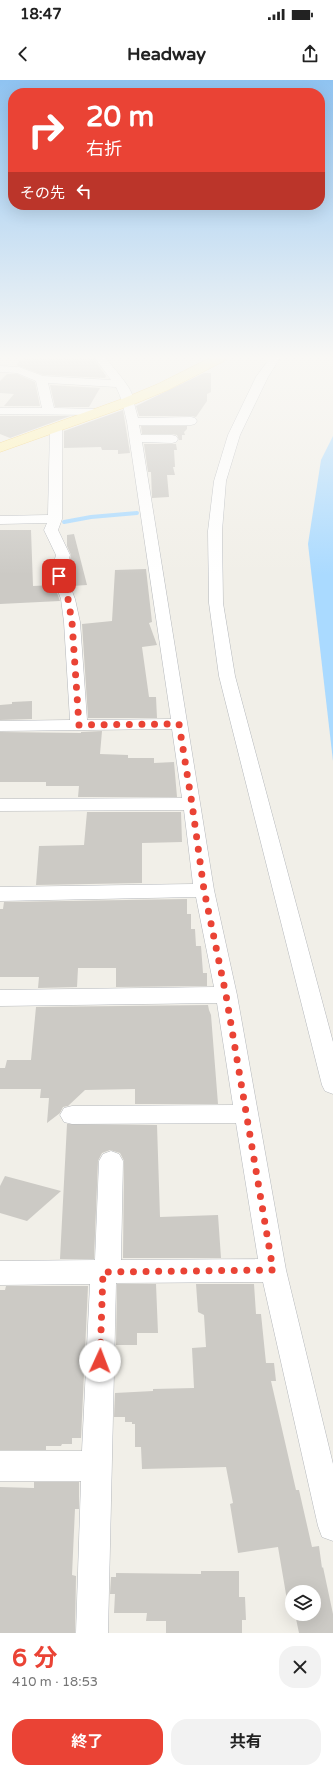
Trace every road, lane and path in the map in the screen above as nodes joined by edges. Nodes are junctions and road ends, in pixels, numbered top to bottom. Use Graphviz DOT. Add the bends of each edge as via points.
graph roads {
  1 [pos="52,430"];
  2 [pos="56,430"];
  3 [pos="134,430"];
  4 [pos="136,430"];
  5 [pos="236,430"];
  6 [pos="172,439"];
  7 [pos="0,448"];
  8 [pos="55,519"];
  9 [pos="0,520"];
  10 [pos="179,724"];
  11 [pos="79,725"];
  12 [pos="0,726"];
  13 [pos="192,804"];
  14 [pos="0,805"];
  15 [pos="204,890"];
  16 [pos="0,894"];
  17 [pos="226,995"];
  18 [pos="0,998"];
  19 [pos="333,1085"];
  20 [pos="246,1114"];
  21 [pos="72,1115"];
  22 [pos="111,1161"];
  23 [pos="273,1270"];
  24 [pos="105,1272"];
  25 [pos="0,1273"];
  26 [pos="0,1466"];
  27 [pos="96,1466"];
  28 [pos="333,1526"];
  29 [pos="92,1633"];
  1 -- 7 [label="main road"];
  2 -- 8 [label="street"];
  3 -- 10 [label="street"];
  4 -- 6 [label="street"];
  5 -- 19 [label="street" via="220,481 215,531 216,604 227,676"];
  8 -- 9 [label="street"];
  8 -- 11 [label="street" via="51,530 63,560 58,573 68,599 72,622"];
  10 -- 11 [label="street"];
  10 -- 13 [label="street"];
  11 -- 12 [label="street"];
  13 -- 14 [label="street"];
  13 -- 15 [label="street"];
  15 -- 16 [label="street"];
  15 -- 17 [label="street"];
  17 -- 18 [label="street"];
  17 -- 20 [label="street"];
  20 -- 21 [label="street"];
  20 -- 23 [label="street"];
  22 -- 24 [label="street"];
  23 -- 24 [label="street"];
  23 -- 28 [label="street"];
  24 -- 25 [label="street"];
  24 -- 27 [label="street"];
  26 -- 27 [label="street"];
  27 -- 29 [label="street"];
}
